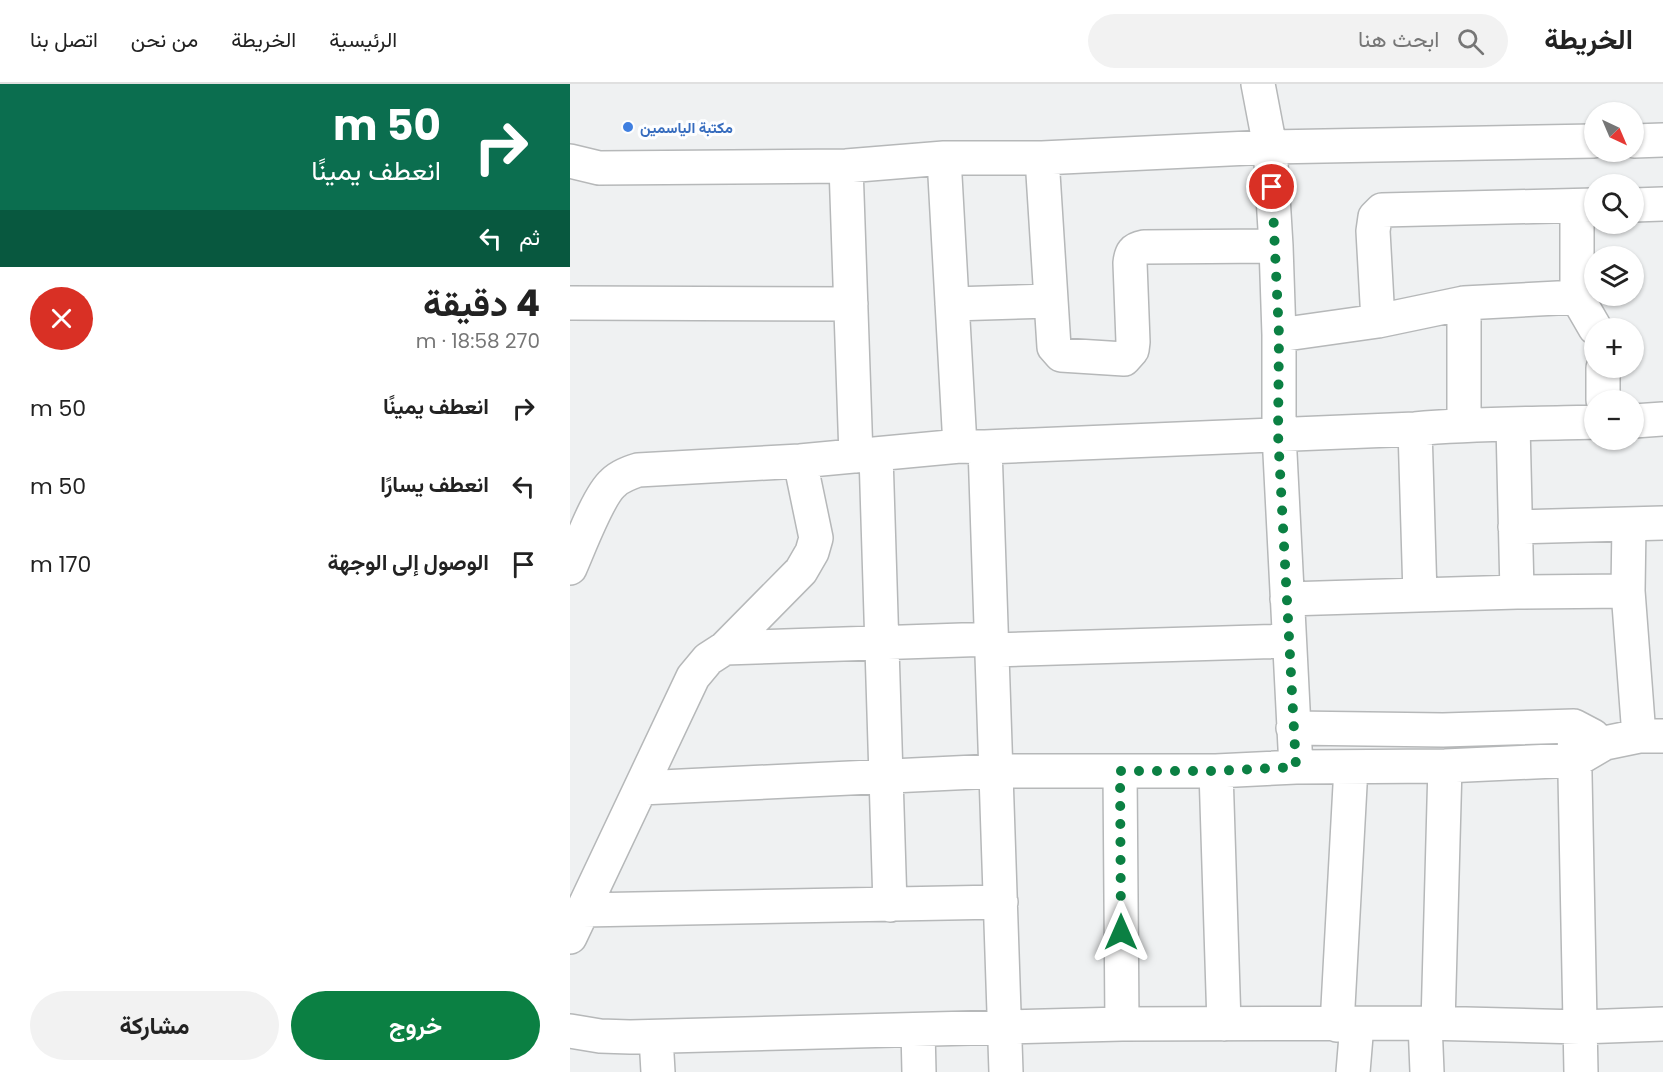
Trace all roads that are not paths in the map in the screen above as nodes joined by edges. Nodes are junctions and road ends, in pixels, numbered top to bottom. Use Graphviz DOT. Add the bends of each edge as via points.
graph roads {
  1 [pos="1258,84"];
  2 [pos="1663,140"];
  3 [pos="1584,141"];
  4 [pos="1644,141"];
  5 [pos="1270,147"];
  6 [pos="945,158"];
  7 [pos="1042,158"];
  8 [pos="570,161"];
  9 [pos="846,166"];
  10 [pos="1663,204"];
  11 [pos="1644,205"];
  12 [pos="1584,206"];
  13 [pos="1584,226"];
  14 [pos="1276,246"];
  15 [pos="1577,297"];
  16 [pos="1050,301"];
  17 [pos="570,303"];
  18 [pos="1464,303"];
  19 [pos="851,304"];
  20 [pos="952,304"];
  21 [pos="1589,318"];
  22 [pos="1378,321"];
  23 [pos="1279,335"];
  24 [pos="1663,419"];
  25 [pos="1644,420"];
  26 [pos="1584,422"];
  27 [pos="1464,424"];
  28 [pos="1513,425"];
  29 [pos="1415,429"];
  30 [pos="1278,434"];
  31 [pos="973,447"];
  32 [pos="866,456"];
  33 [pos="800,461"];
  34 [pos="581,514"];
  35 [pos="1663,523"];
  36 [pos="1629,524"];
  37 [pos="1515,527"];
  38 [pos="570,568"];
  39 [pos="1628,591"];
  40 [pos="1517,592"];
  41 [pos="1420,595"];
  42 [pos="1287,599"];
  43 [pos="1288,641"];
  44 [pos="882,643"];
  45 [pos="992,644"];
  46 [pos="725,648"];
  47 [pos="1574,726"];
  48 [pos="1293,728"];
  49 [pos="1651,736"];
  50 [pos="1605,743"];
  51 [pos="1576,760"];
  52 [pos="1445,766"];
  53 [pos="1296,767"];
  54 [pos="1350,767"];
  55 [pos="996,771"];
  56 [pos="1120,771"];
  57 [pos="1216,771"];
  58 [pos="886,777"];
  59 [pos="641,788"];
  60 [pos="1001,902"];
  61 [pos="890,905"];
  62 [pos="577,924"];
  63 [pos="1431,1023"];
  64 [pos="1122,1024"];
  65 [pos="1224,1024"];
  66 [pos="1347,1024"];
  67 [pos="1663,1024"];
  68 [pos="1006,1025"];
  69 [pos="1580,1027"];
  70 [pos="570,1030"];
  71 [pos="918,1030"];
  72 [pos="657,1062"];
  73 [pos="919,1072"];
  74 [pos="1006,1072"];
  75 [pos="1353,1072"];
  76 [pos="1427,1072"];
  77 [pos="1581,1072"];
  1 -- 5 [label="street"];
  2 -- 4 [label="street"];
  3 -- 5 [label="street"];
  5 -- 7 [label="street"];
  5 -- 14 [label="street"];
  6 -- 7 [label="street"];
  6 -- 9 [label="street"];
  6 -- 20 [label="street"];
  7 -- 16 [label="street"];
  8 -- 9 [label="street" via="598,168"];
  9 -- 19 [label="street"];
  10 -- 11 [label="street"];
  12 -- 22 [label="street" via="1382,210 1375,217 1373,231"];
  13 -- 15 [label="street"];
  14 -- 16 [label="street" via="1136,249 1130,263 1133,342 1132,350 1124,358 1070,357 1057,352"];
  14 -- 23 [label="street"];
  15 -- 18 [label="street"];
  15 -- 21 [label="street"];
  16 -- 20 [label="street"];
  17 -- 19 [label="street"];
  18 -- 22 [label="street"];
  18 -- 27 [label="street"];
  19 -- 32 [label="street"];
  20 -- 31 [label="street"];
  22 -- 23 [label="street"];
  23 -- 30 [label="street"];
  24 -- 25 [label="street"];
  26 -- 28 [label="street"];
  27 -- 28 [label="street"];
  27 -- 29 [label="street"];
  28 -- 37 [label="street"];
  29 -- 30 [label="street"];
  29 -- 41 [label="street"];
  30 -- 31 [label="street"];
  30 -- 42 [label="street"];
  31 -- 32 [label="street"];
  31 -- 45 [label="street"];
  32 -- 33 [label="street"];
  32 -- 44 [label="street"];
  33 -- 34 [label="street" via="638,470 610,484"];
  33 -- 46 [label="street" via="816,538 812,552 801,571"];
  34 -- 38 [label="street"];
  35 -- 36 [label="street"];
  36 -- 37 [label="street"];
  36 -- 39 [label="street"];
  37 -- 40 [label="street"];
  39 -- 40 [label="street"];
  39 -- 49 [label="street"];
  40 -- 41 [label="street"];
  41 -- 42 [label="street"];
  42 -- 43 [label="street"];
  43 -- 45 [label="street"];
  43 -- 48 [label="street"];
  44 -- 45 [label="street"];
  44 -- 46 [label="street"];
  44 -- 58 [label="street"];
  45 -- 55 [label="street"];
  46 -- 59 [label="street" via="708,659 693,677"];
  47 -- 48 [label="street" via="1443,730"];
  47 -- 50 [label="street"];
  47 -- 51 [label="street"];
  48 -- 53 [label="street"];
  49 -- 50 [label="street"];
  50 -- 51 [label="street"];
  51 -- 52 [label="street"];
  51 -- 69 [label="street"];
  52 -- 54 [label="street"];
  52 -- 63 [label="street"];
  53 -- 54 [label="street"];
  53 -- 57 [label="street"];
  54 -- 66 [label="street"];
  55 -- 56 [label="street"];
  55 -- 58 [label="street"];
  55 -- 60 [label="street"];
  56 -- 57 [label="street"];
  56 -- 64 [label="street"];
  57 -- 65 [label="street"];
  58 -- 59 [label="street"];
  58 -- 61 [label="street"];
  59 -- 62 [label="street"];
  60 -- 61 [label="street"];
  60 -- 68 [label="street"];
  61 -- 62 [label="street"];
  63 -- 66 [label="street"];
  63 -- 69 [label="street"];
  63 -- 76 [label="street"];
  64 -- 65 [label="street"];
  64 -- 68 [label="street"];
  65 -- 66 [label="street"];
  66 -- 75 [label="street"];
  67 -- 69 [label="street"];
  68 -- 71 [label="street"];
  68 -- 74 [label="street"];
  69 -- 77 [label="street"];
  70 -- 72 [label="street" via="600,1036"];
  71 -- 72 [label="street"];
  71 -- 73 [label="street"];
}
